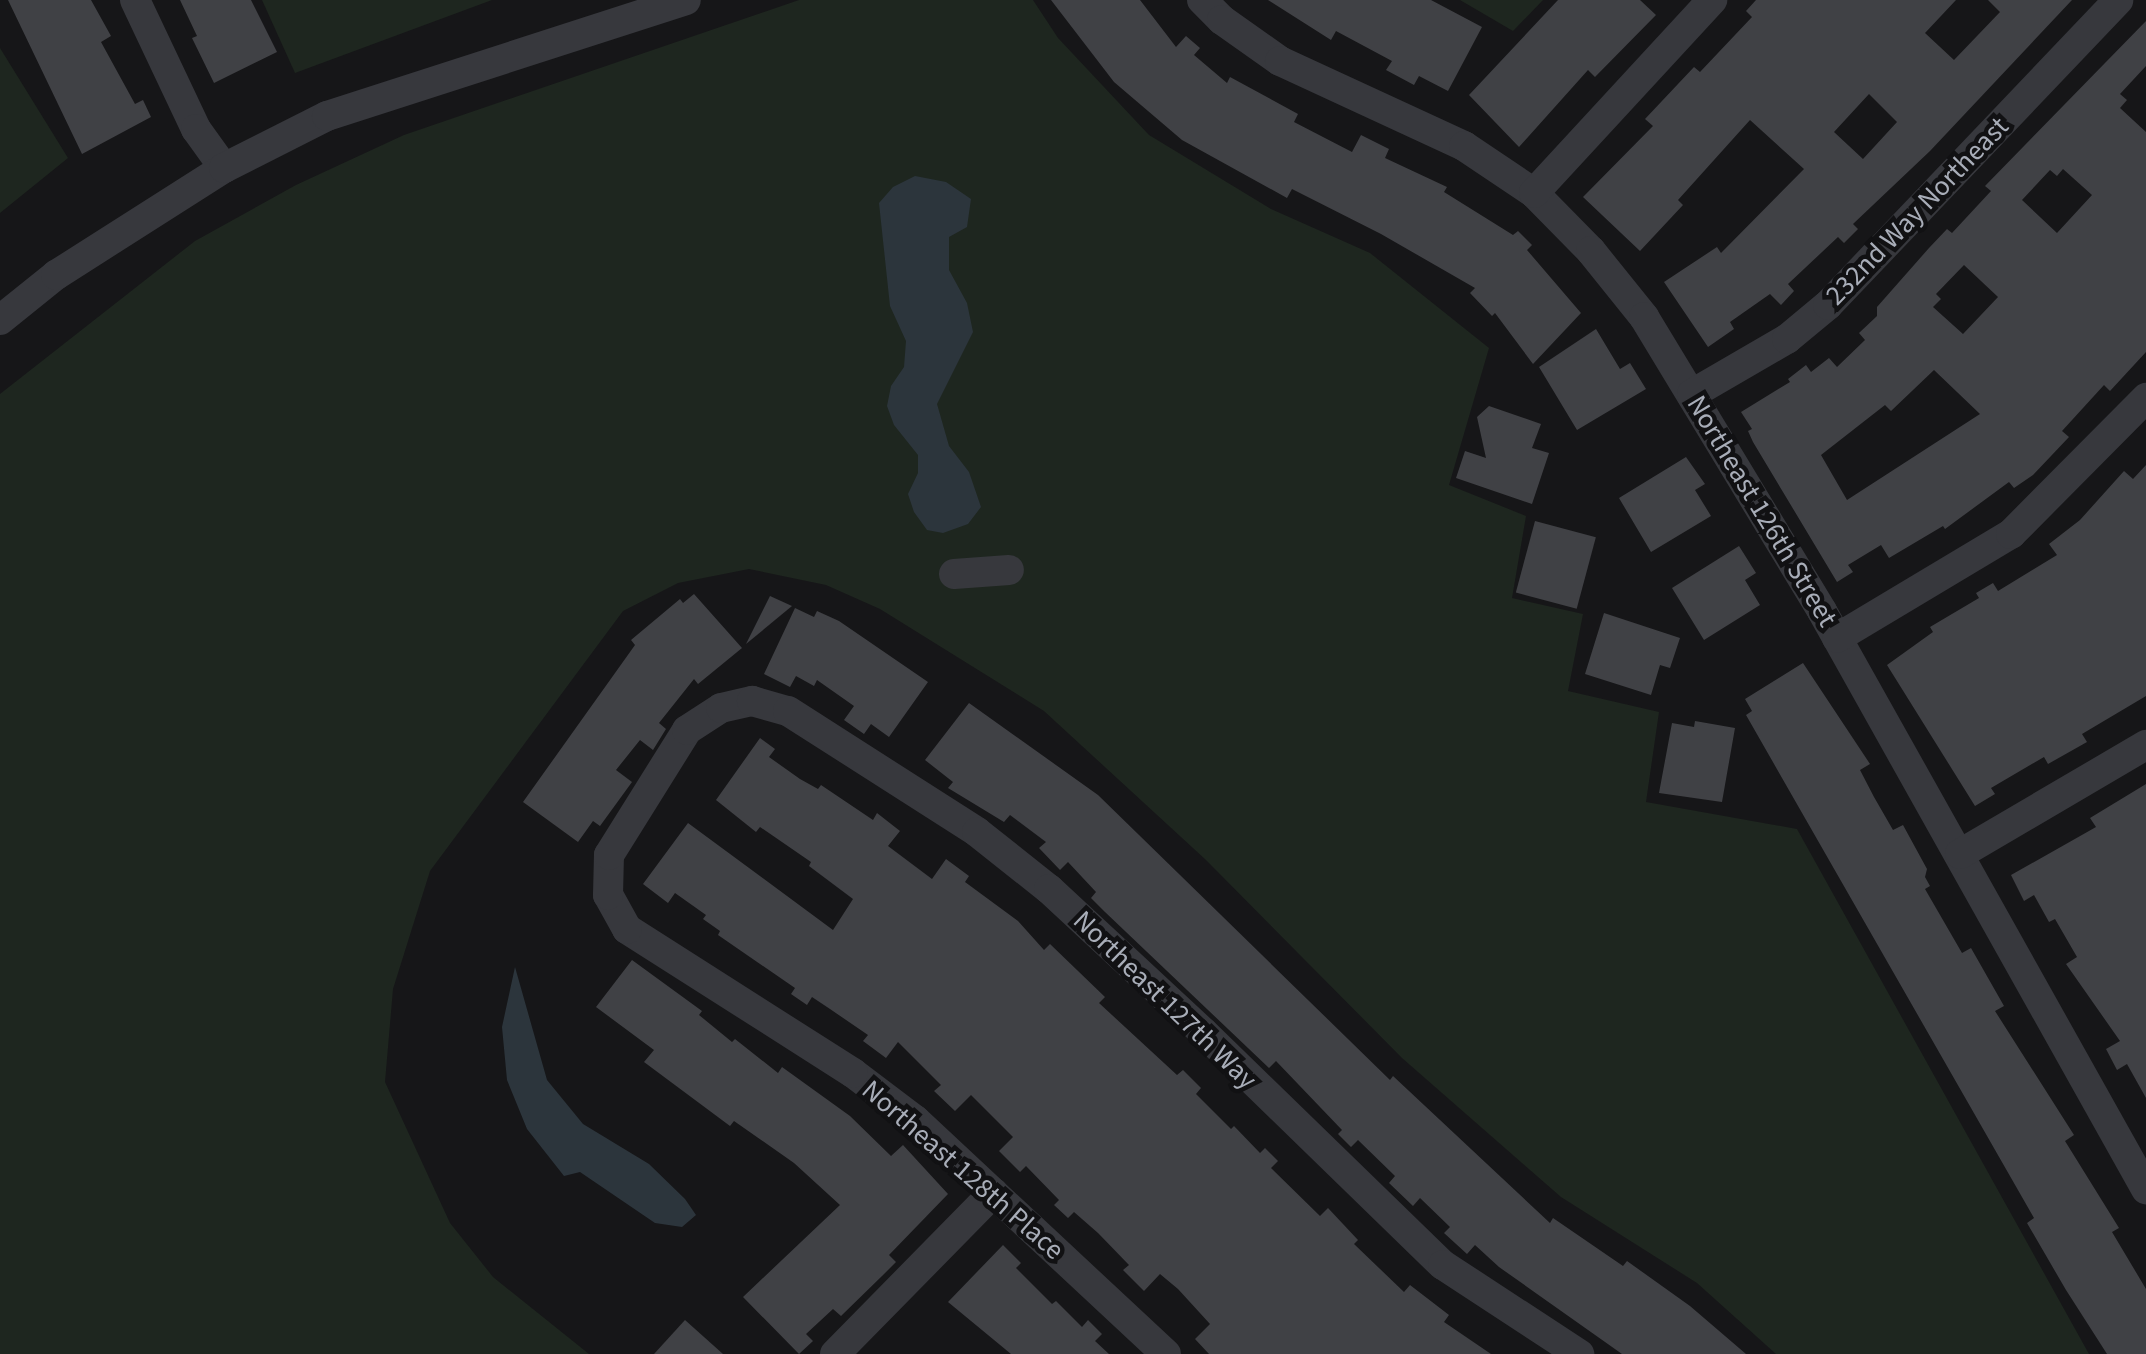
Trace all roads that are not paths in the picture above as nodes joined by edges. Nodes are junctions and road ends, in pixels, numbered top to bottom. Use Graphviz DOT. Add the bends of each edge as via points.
graph roads {
  1 [pos="135,0"];
  2 [pos="686,0"];
  3 [pos="1202,0"];
  4 [pos="1712,0"];
  5 [pos="2118,0"];
  6 [pos="224,168"];
  7 [pos="1534,193"];
  8 [pos="0,320"];
  9 [pos="1692,394"];
  10 [pos="2146,398"];
  11 [pos="1009,570"];
  12 [pos="954,574"];
  13 [pos="1837,638"];
  14 [pos="2146,745"];
  15 [pos="1960,854"];
  16 [pos="608,895"];
  17 [pos="2146,1188"];
  18 [pos="992,1194"];
  19 [pos="835,1354"];
  20 [pos="858,1354"];
  21 [pos="1166,1354"];
  22 [pos="1580,1354"];
  1 -- 6 [label="street" via="196,128"];
  2 -- 6 [label="street" via="328,116"];
  3 -- 7 [label="street, Northeast 126th Street" via="1280,60 1464,146"];
  4 -- 7 [label="street"];
  5 -- 9 [label="street, 232nd Way Northeast" via="1828,305 1787,339"];
  6 -- 8 [label="street" via="56,275"];
  7 -- 9 [label="street, Northeast 126th Street" via="1644,317"];
  9 -- 13 [label="street, Northeast 126th Street"];
  10 -- 13 [label="street" via="2012,534"];
  11 -- 12 [label="street"];
  13 -- 15 [label="street, Northeast 126th Street"];
  14 -- 15 [label="street"];
  15 -- 17 [label="street, Northeast 126th Street"];
  16 -- 18 [label="street, Northeast 128th Place" via="627,928 853,1073 915,1120"];
  16 -- 22 [label="street, Northeast 127th Way" via="609,856 687,730 721,708 752,701 788,710 977,832 1203,1032 1443,1265"];
  18 -- 19 [label="street"];
  18 -- 20 [label="street"];
  18 -- 21 [label="street, Northeast 128th Place"];
}
